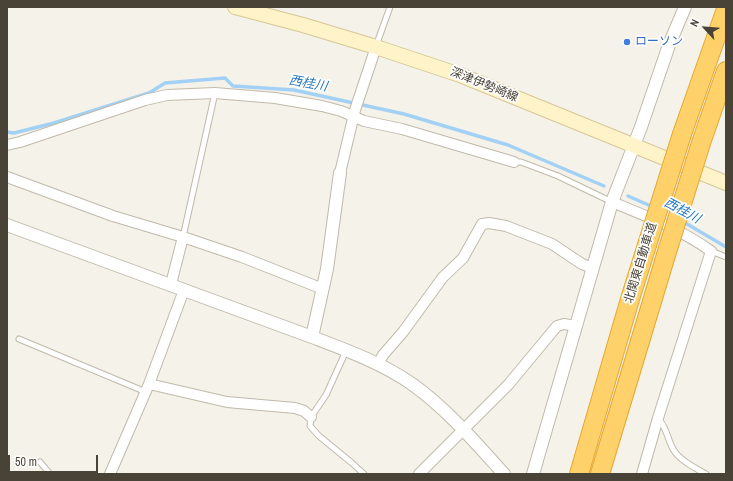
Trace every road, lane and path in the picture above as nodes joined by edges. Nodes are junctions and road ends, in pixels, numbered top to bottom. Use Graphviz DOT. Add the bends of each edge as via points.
graph roads {
  1 [pos="235,7"];
  2 [pos="390,7"];
  3 [pos="685,7"];
  4 [pos="726,9"];
  5 [pos="376,47"];
  6 [pos="726,71"];
  7 [pos="215,93"];
  8 [pos="355,113"];
  9 [pos="7,144"];
  10 [pos="634,145"];
  11 [pos="514,162"];
  12 [pos="340,172"];
  13 [pos="7,177"];
  14 [pos="726,183"];
  15 [pos="612,202"];
  16 [pos="7,225"];
  17 [pos="183,237"];
  18 [pos="710,251"];
  19 [pos="726,257"];
  20 [pos="593,268"];
  21 [pos="171,284"];
  22 [pos="323,289"];
  23 [pos="184,290"];
  24 [pos="575,326"];
  25 [pos="312,337"];
  26 [pos="19,339"];
  27 [pos="346,350"];
  28 [pos="378,364"];
  29 [pos="148,388"];
  30 [pos="311,417"];
  31 [pos="658,418"];
  32 [pos="464,430"];
  33 [pos="40,462"];
  34 [pos="50,474"];
  35 [pos="110,474"];
  36 [pos="364,474"];
  37 [pos="419,474"];
  38 [pos="504,474"];
  39 [pos="533,474"];
  40 [pos="579,474"];
  41 [pos="600,474"];
  42 [pos="642,474"];
  43 [pos="706,474"];
  1 -- 5 [label="main road, 深津伊勢崎線"];
  2 -- 5 [label="lane"];
  3 -- 10 [label="street"];
  4 -- 40 [label="highway, 北関東自動車道, bridge" via="682,134 625,314"];
  5 -- 8 [label="street"];
  5 -- 10 [label="main road, 深津伊勢崎線" via="460,75"];
  6 -- 41 [label="highway, 北関東自動車道, bridge" via="701,143"];
  7 -- 8 [label="street" via="261,96"];
  7 -- 9 [label="street" via="167,95 145,100 20,142"];
  7 -- 17 [label="lane"];
  8 -- 11 [label="street" via="364,121 402,129"];
  8 -- 12 [label="street"];
  10 -- 14 [label="main road, 深津伊勢崎線"];
  10 -- 15 [label="street"];
  11 -- 15 [label="lane" via="521,162 558,176"];
  12 -- 22 [label="street"];
  13 -- 17 [label="street" via="113,216"];
  15 -- 18 [label="street" via="689,236"];
  15 -- 20 [label="street"];
  16 -- 21 [label="street"];
  17 -- 21 [label="street"];
  17 -- 22 [label="street"];
  18 -- 19 [label="lane"];
  18 -- 31 [label="street"];
  20 -- 24 [label="street"];
  20 -- 28 [label="street" via="545,241 506,226 482,224 463,258 443,277"];
  21 -- 23 [label="street"];
  22 -- 25 [label="street"];
  23 -- 25 [label="street"];
  23 -- 29 [label="street"];
  24 -- 32 [label="street" via="557,326 508,385"];
  24 -- 39 [label="street"];
  25 -- 27 [label="street"];
  26 -- 29 [label="lane"];
  27 -- 28 [label="street"];
  27 -- 30 [label="lane" via="326,395"];
  28 -- 32 [label="street" via="424,393"];
  29 -- 30 [label="street" via="228,402 295,408"];
  29 -- 35 [label="street"];
  30 -- 36 [label="lane" via="310,426 313,430"];
  31 -- 42 [label="street"];
  31 -- 43 [label="lane" via="667,430 673,449 678,455"];
  32 -- 37 [label="street"];
  32 -- 38 [label="street"];
  33 -- 34 [label="lane"];
}
